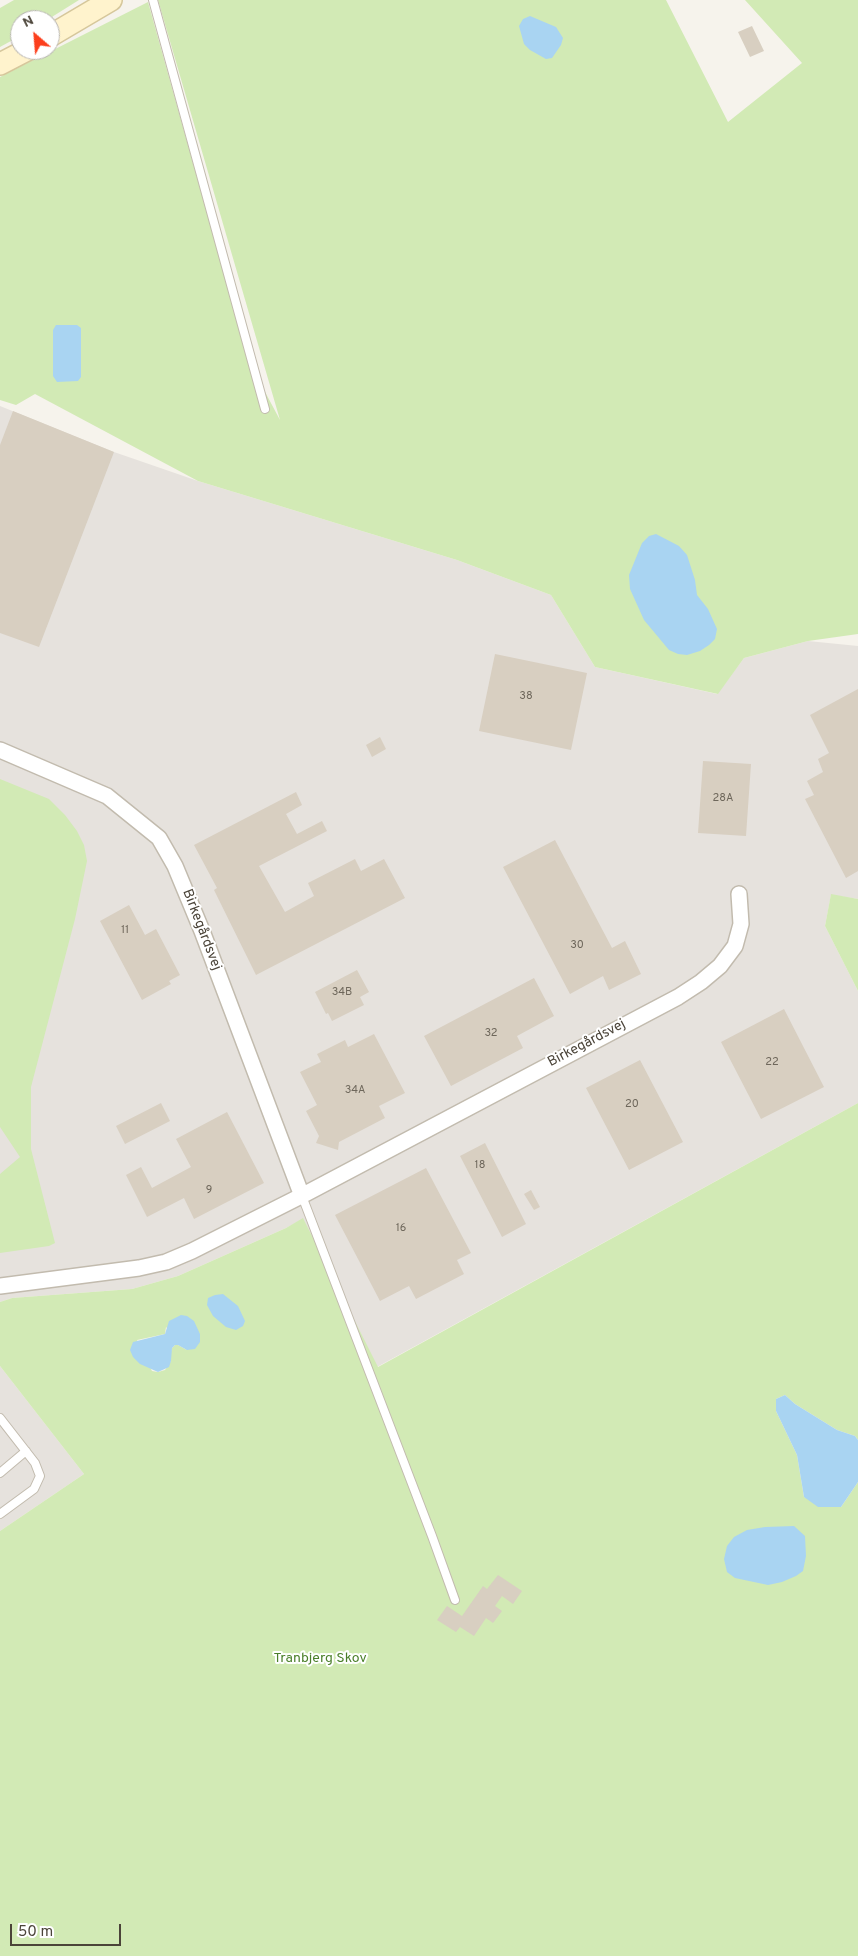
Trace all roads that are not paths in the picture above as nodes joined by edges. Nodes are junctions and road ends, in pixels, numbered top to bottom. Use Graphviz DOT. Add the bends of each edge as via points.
graph roads {
  1 [pos="111,0"];
  2 [pos="152,0"];
  3 [pos="60,30"];
  4 [pos="265,409"];
  5 [pos="0,750"];
  6 [pos="739,894"];
  7 [pos="302,1196"];
  8 [pos="0,1286"];
  9 [pos="0,1418"];
  10 [pos="7,1426"];
  11 [pos="0,1432"];
  12 [pos="26,1451"];
  13 [pos="0,1473"];
  14 [pos="0,1514"];
  15 [pos="455,1600"];
  1 -- 3 [label="street"];
  2 -- 4 [label="lane"];
  5 -- 7 [label="street, Birkegårdsvej" via="107,796 160,838 202,931"];
  6 -- 7 [label="street, Birkegårdsvej" via="741,924 735,946 720,966 678,998"];
  7 -- 8 [label="street, Birkegårdsvej" via="166,1262 112,1273"];
  7 -- 15 [label="lane"];
  9 -- 10 [label="lane"];
  10 -- 11 [label="lane"];
  10 -- 12 [label="lane"];
  12 -- 13 [label="lane"];
  12 -- 14 [label="lane" via="38,1470 38,1483"];
}
